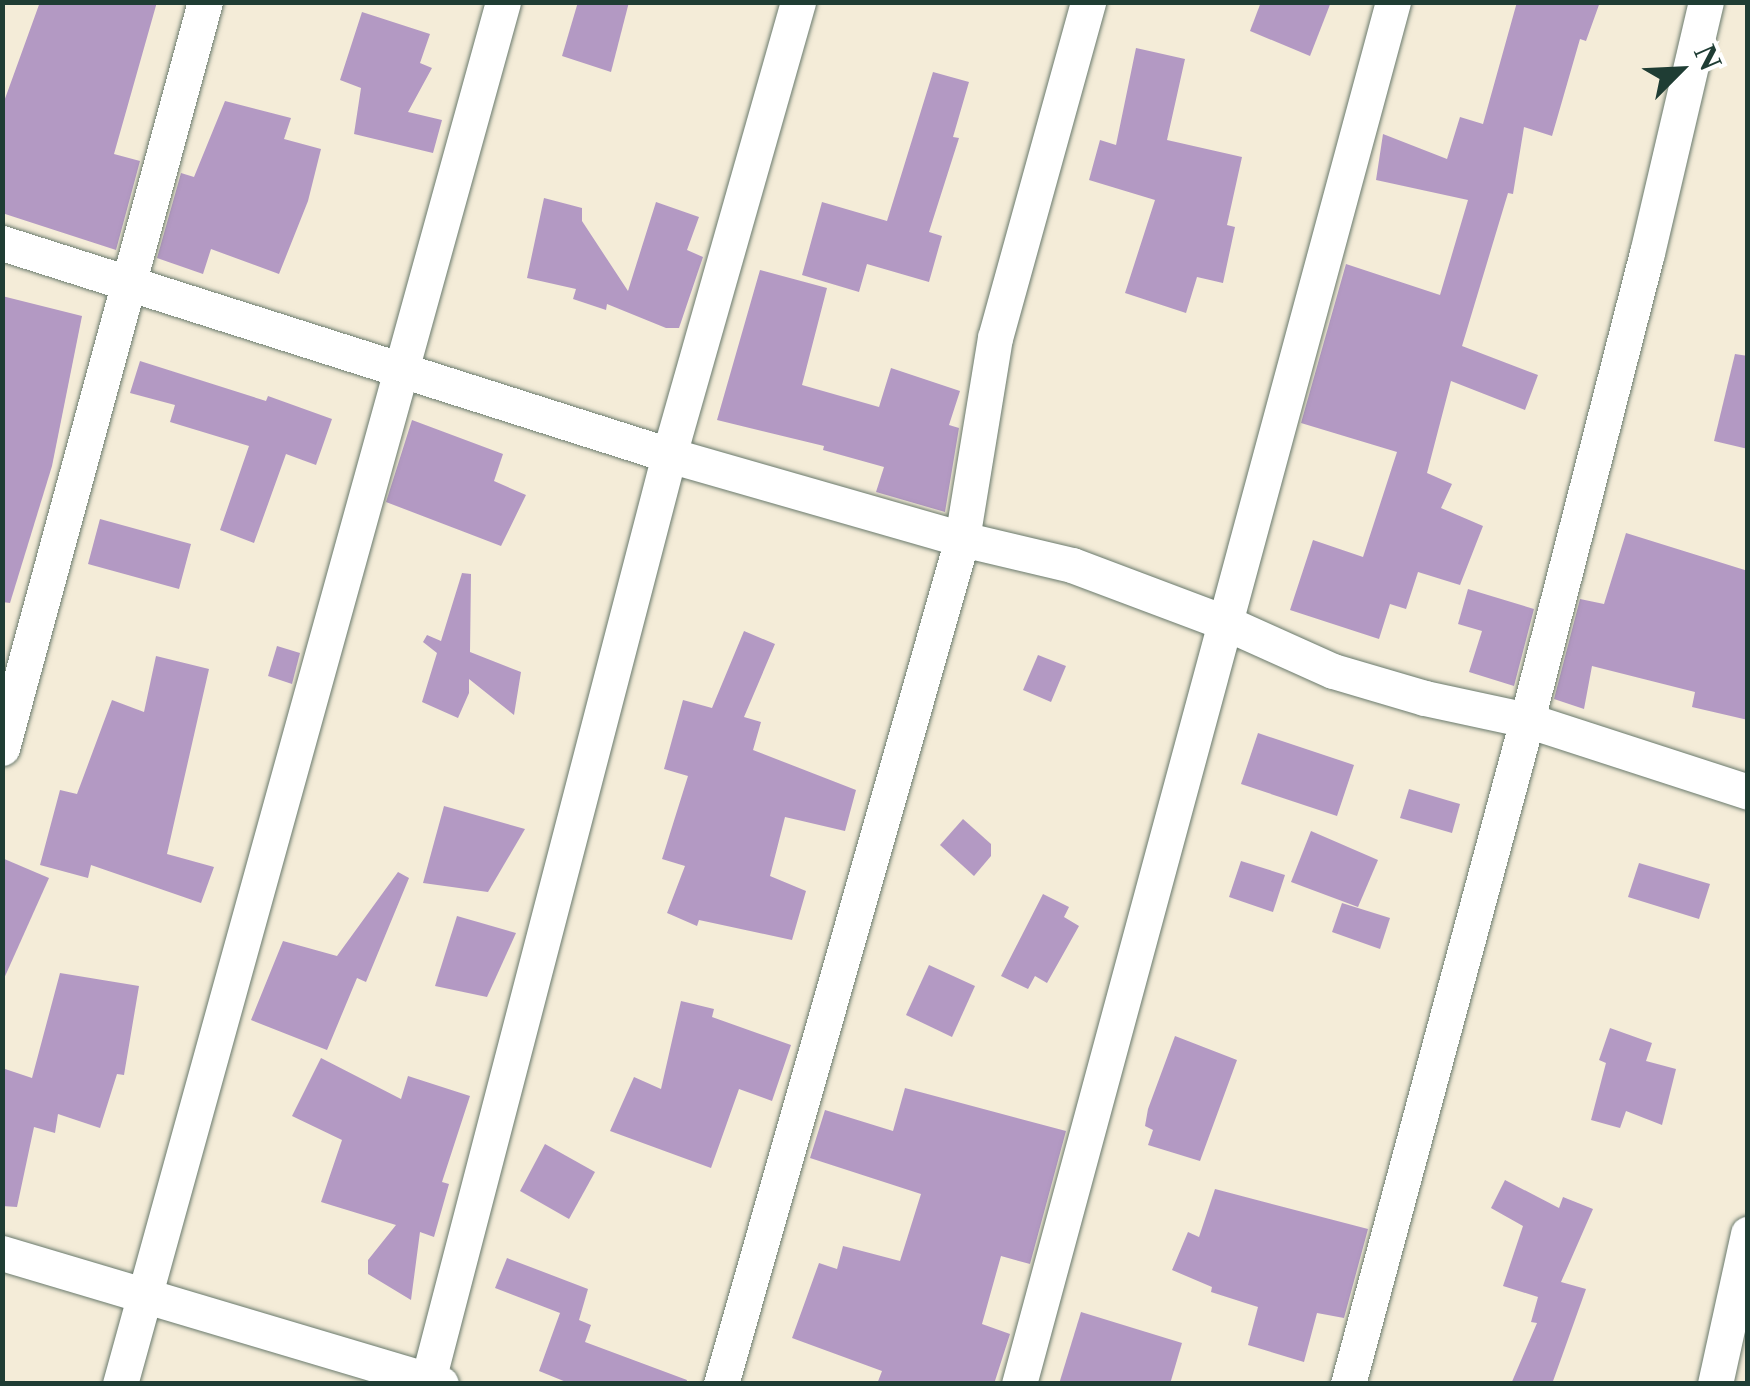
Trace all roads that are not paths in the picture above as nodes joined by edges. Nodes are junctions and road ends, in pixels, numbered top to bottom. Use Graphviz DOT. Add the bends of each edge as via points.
graph roads {
  1 [pos="205,2"];
  2 [pos="504,2"];
  3 [pos="798,2"];
  4 [pos="1088,2"];
  5 [pos="1393,2"];
  6 [pos="1706,2"];
  7 [pos="2,243"];
  8 [pos="128,282"];
  9 [pos="403,373"];
  10 [pos="670,455"];
  11 [pos="962,539"];
  12 [pos="1226,623"];
  13 [pos="1527,720"];
  14 [pos="2,748"];
  15 [pos="1748,792"];
  16 [pos="1748,1234"];
  17 [pos="2,1253"];
  18 [pos="143,1292"];
  19 [pos="432,1382"];
  20 [pos="120,1384"];
  21 [pos="721,1384"];
  22 [pos="1019,1384"];
  23 [pos="1348,1384"];
  24 [pos="1715,1384"];
  1 -- 8 [label="street"];
  2 -- 9 [label="street"];
  3 -- 10 [label="street"];
  4 -- 11 [label="street" via="995,338"];
  5 -- 12 [label="street"];
  6 -- 13 [label="street"];
  7 -- 8 [label="street"];
  8 -- 9 [label="street"];
  8 -- 14 [label="street"];
  9 -- 10 [label="street"];
  9 -- 18 [label="street"];
  10 -- 11 [label="street"];
  10 -- 19 [label="street"];
  11 -- 12 [label="street" via="1072,565"];
  11 -- 21 [label="street"];
  12 -- 13 [label="street" via="1334,670"];
  12 -- 22 [label="street"];
  13 -- 15 [label="street"];
  13 -- 23 [label="street"];
  16 -- 24 [label="street"];
  17 -- 18 [label="street"];
  18 -- 19 [label="street"];
  18 -- 20 [label="street"];
}
